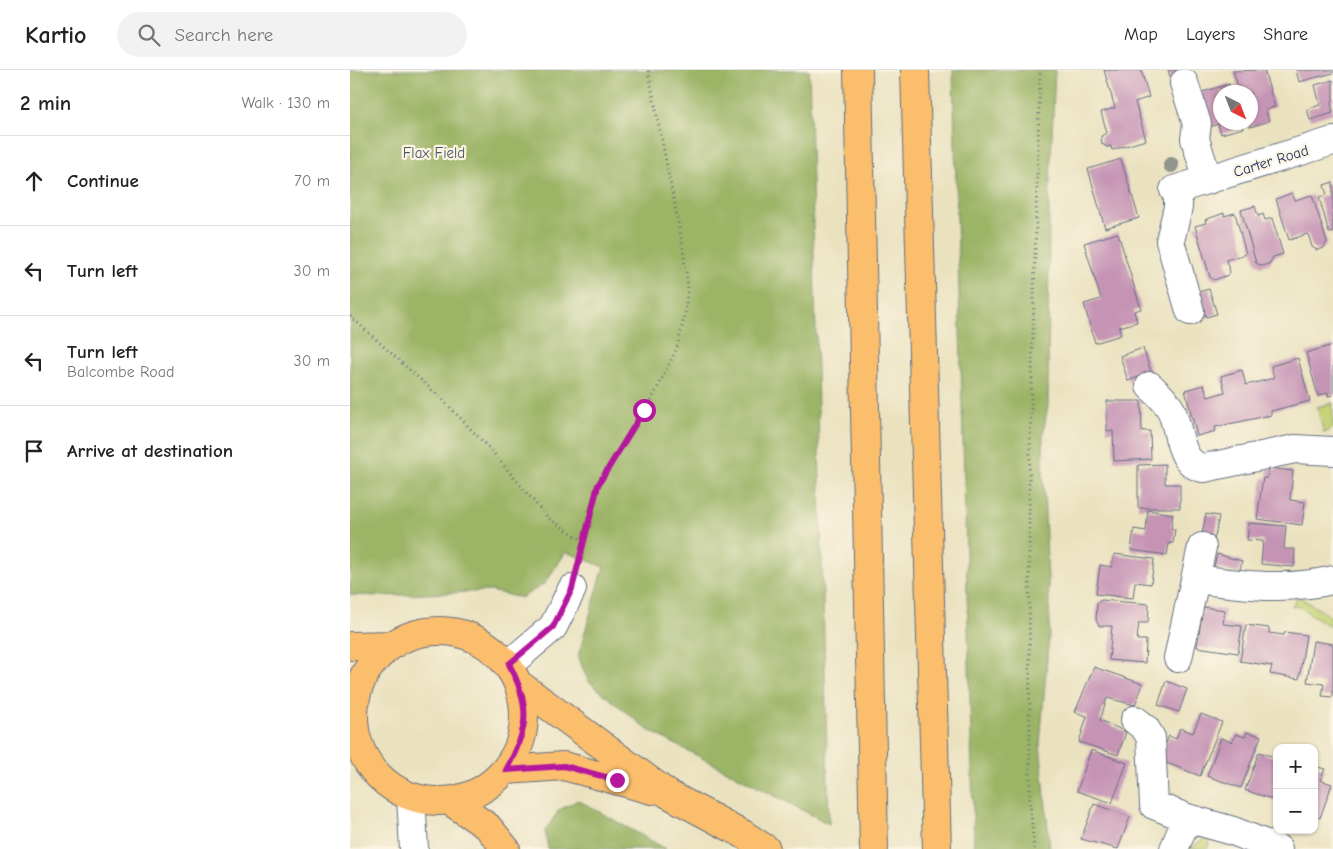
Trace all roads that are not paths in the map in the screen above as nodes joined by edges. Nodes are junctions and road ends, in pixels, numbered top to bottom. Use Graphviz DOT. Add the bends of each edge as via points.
graph roads {
  1 [pos="858,70"];
  2 [pos="916,70"];
  3 [pos="1184,82"];
  4 [pos="1333,141"];
  5 [pos="1208,180"];
  6 [pos="1190,311"];
  7 [pos="1150,386"];
  8 [pos="1333,451"];
  9 [pos="1202,547"];
  10 [pos="1196,579"];
  11 [pos="1333,580"];
  12 [pos="572,589"];
  13 [pos="390,645"];
  14 [pos="350,646"];
  15 [pos="1178,658"];
  16 [pos="514,675"];
  17 [pos="1135,720"];
  18 [pos="358,752"];
  19 [pos="506,770"];
  20 [pos="668,794"];
  21 [pos="411,797"];
  22 [pos="450,801"];
  23 [pos="1187,818"];
  24 [pos="414,849"];
  25 [pos="506,849"];
  26 [pos="766,849"];
  27 [pos="874,849"];
  28 [pos="937,849"];
  29 [pos="1174,849"];
  30 [pos="1278,849"];
  1 -- 27 [label="main road"];
  2 -- 28 [label="main road"];
  3 -- 5 [label="street" via="1196,124 1195,139"];
  4 -- 5 [label="street, Carter Road"];
  5 -- 6 [label="street, Carter Road" via="1176,189 1178,207 1170,241"];
  7 -- 8 [label="street" via="1170,408 1184,450 1198,467 1295,449"];
  9 -- 10 [label="street"];
  10 -- 11 [label="street" via="1239,585 1296,587"];
  10 -- 15 [label="street"];
  12 -- 16 [label="street" via="553,627"];
  13 -- 14 [label="main road"];
  13 -- 16 [label="main road" via="414,634 440,630 466,634 490,646"];
  13 -- 18 [label="main road" via="371,664 359,686 354,711"];
  16 -- 19 [label="main road" via="525,714 521,744"];
  16 -- 20 [label="main road"];
  17 -- 23 [label="street" via="1151,738 1154,805"];
  18 -- 21 [label="main road" via="386,783"];
  19 -- 20 [label="main road" via="564,766"];
  19 -- 22 [label="main road" via="490,785 472,795"];
  20 -- 26 [label="main road"];
  21 -- 22 [label="main road"];
  21 -- 24 [label="street"];
  22 -- 25 [label="main road" via="488,827"];
  23 -- 29 [label="street"];
  23 -- 30 [label="street" via="1233,831"];
}
